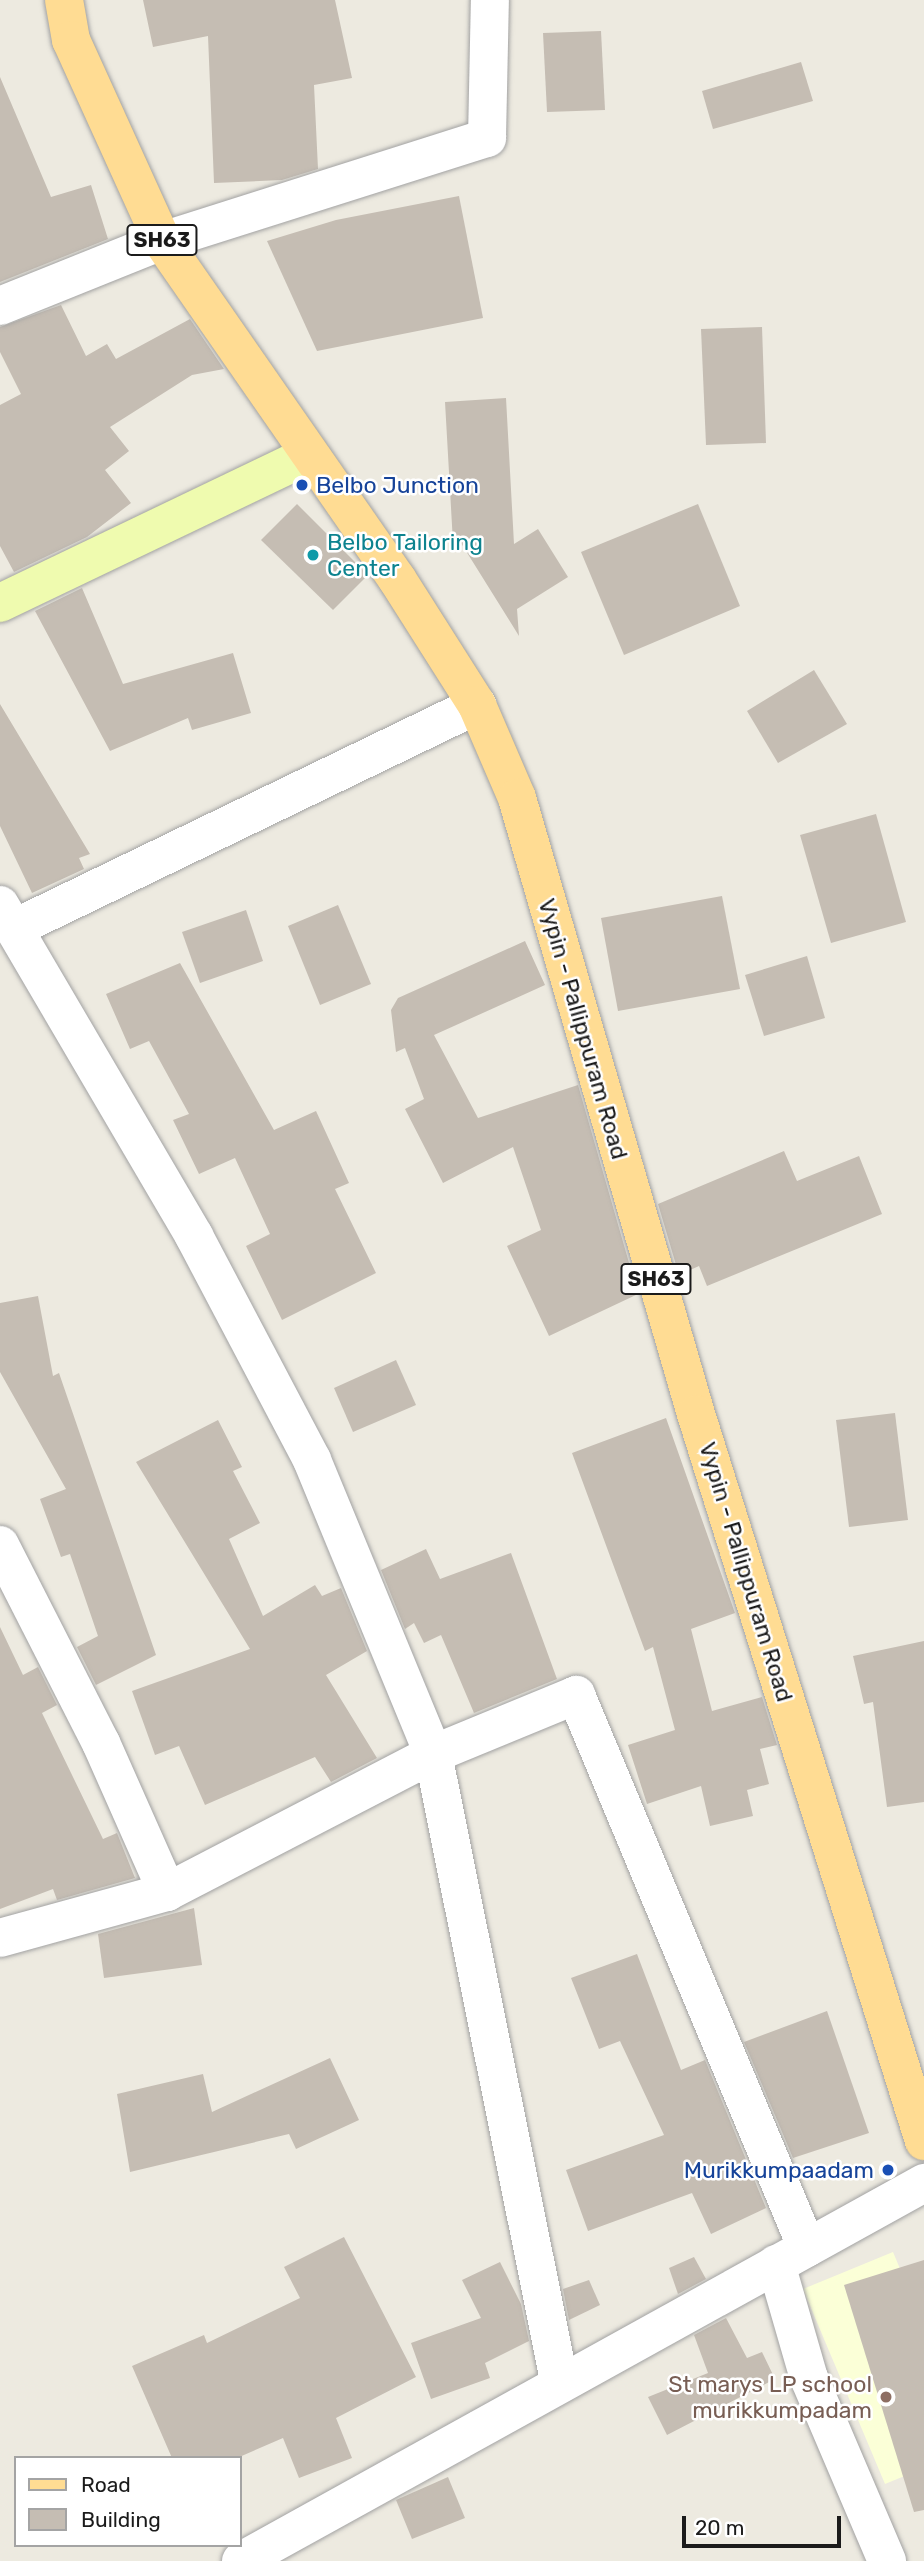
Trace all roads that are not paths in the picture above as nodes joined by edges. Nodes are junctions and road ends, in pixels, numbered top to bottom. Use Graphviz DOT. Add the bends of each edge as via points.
graph roads {
  1 [pos="64,0"];
  2 [pos="490,0"];
  3 [pos="162,241"];
  4 [pos="0,306"];
  5 [pos="307,456"];
  6 [pos="0,603"];
  7 [pos="477,705"];
  8 [pos="8,916"];
  9 [pos="0,1545"];
  10 [pos="433,1754"];
  11 [pos="167,1892"];
  12 [pos="0,1938"];
  13 [pos="924,2141"];
  14 [pos="924,2183"];
  15 [pos="792,2256"];
  16 [pos="559,2380"];
  17 [pos="241,2561"];
  18 [pos="887,2561"];
  1 -- 3 [label="main road, Vypin - Pallippuram Road / SH63" via="71,40"];
  2 -- 3 [label="street" via="487,138"];
  3 -- 4 [label="street"];
  3 -- 5 [label="main road, Vypin - Pallippuram Road / SH63"];
  5 -- 6 [label="main road"];
  5 -- 7 [label="main road, Vypin - Pallippuram Road / SH63" via="397,579"];
  7 -- 8 [label="street"];
  7 -- 13 [label="main road, Vypin - Pallippuram Road / SH63" via="517,799 696,1414"];
  8 -- 10 [label="street" via="194,1236 312,1460"];
  9 -- 11 [label="street" via="101,1743"];
  10 -- 11 [label="street"];
  10 -- 15 [label="street" via="576,1695"];
  10 -- 16 [label="street"];
  11 -- 12 [label="street"];
  14 -- 15 [label="street"];
  15 -- 16 [label="street"];
  15 -- 18 [label="street" via="809,2378"];
  16 -- 17 [label="street"];
}
